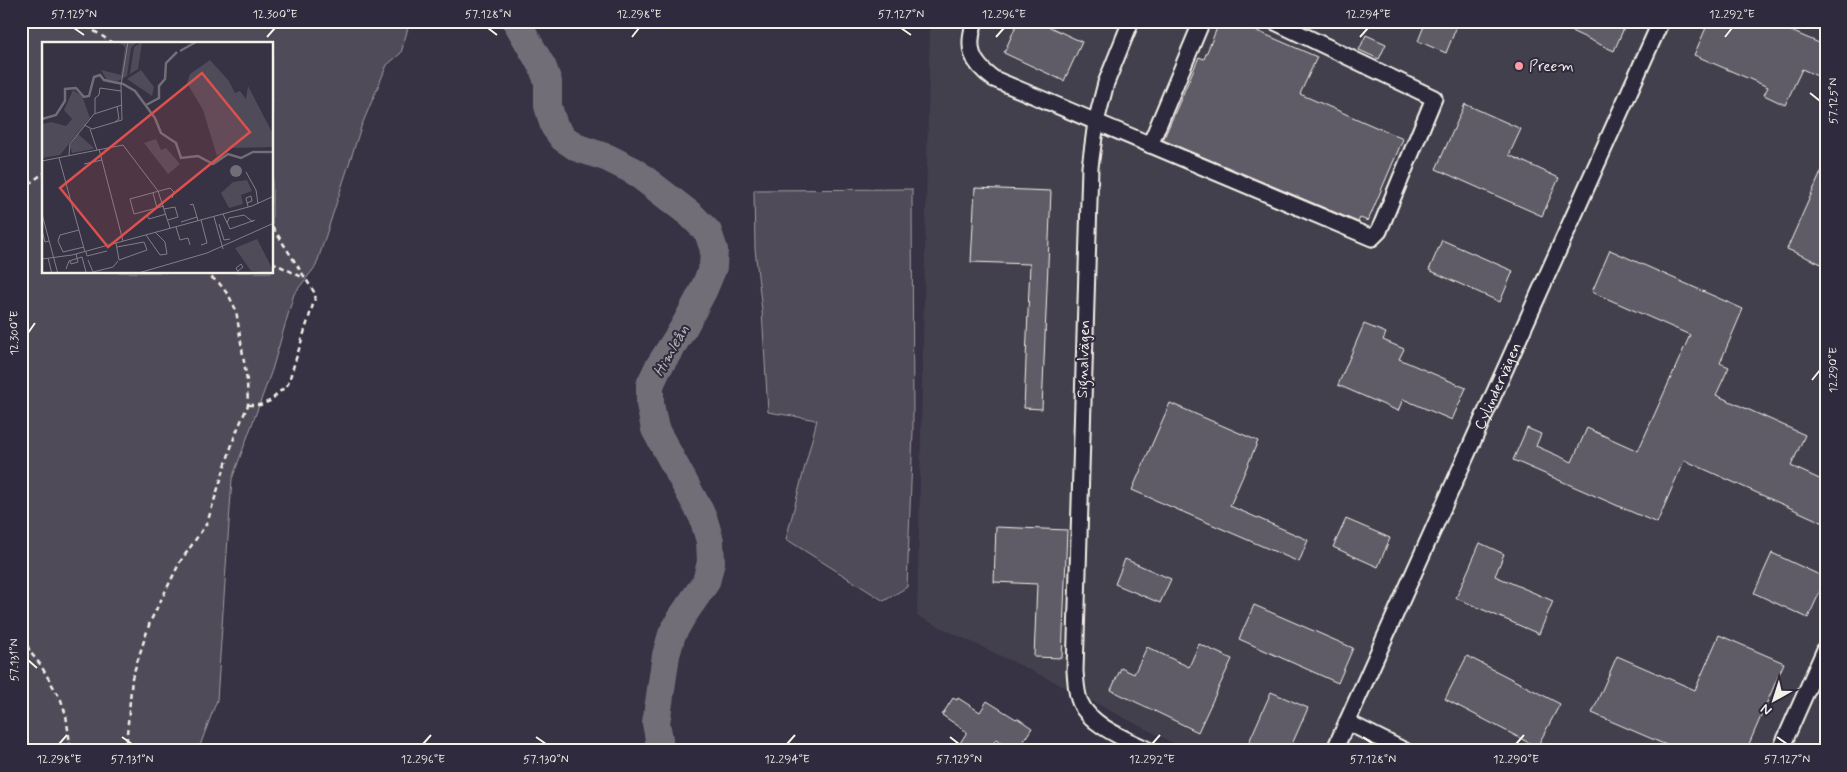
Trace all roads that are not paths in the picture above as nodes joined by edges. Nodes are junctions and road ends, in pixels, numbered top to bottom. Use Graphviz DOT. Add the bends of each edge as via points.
graph roads {
  1 [pos="975,21"];
  2 [pos="1131,21"];
  3 [pos="1202,21"];
  4 [pos="1273,21"];
  5 [pos="1661,21"];
  6 [pos="1096,122"];
  7 [pos="1150,145"];
  8 [pos="1826,647"];
  9 [pos="1347,722"];
  10 [pos="1150,751"];
  11 [pos="1334,751"];
  12 [pos="1405,751"];
  13 [pos="1780,751"];
  1 -- 6 [label="street" via="971,46 973,59 981,70 994,79"];
  2 -- 6 [label="street, Signalvägen" via="1106,83"];
  3 -- 7 [label="street"];
  4 -- 7 [label="street" via="1434,98 1379,230 1372,238"];
  5 -- 9 [label="street, Cylindervägen"];
  6 -- 7 [label="street"];
  6 -- 10 [label="street, Signalvägen" via="1090,167 1075,671 1080,703 1086,712 1112,732"];
  8 -- 13 [label="street"];
  9 -- 11 [label="street, Cylindervägen"];
  9 -- 12 [label="street"];
}
